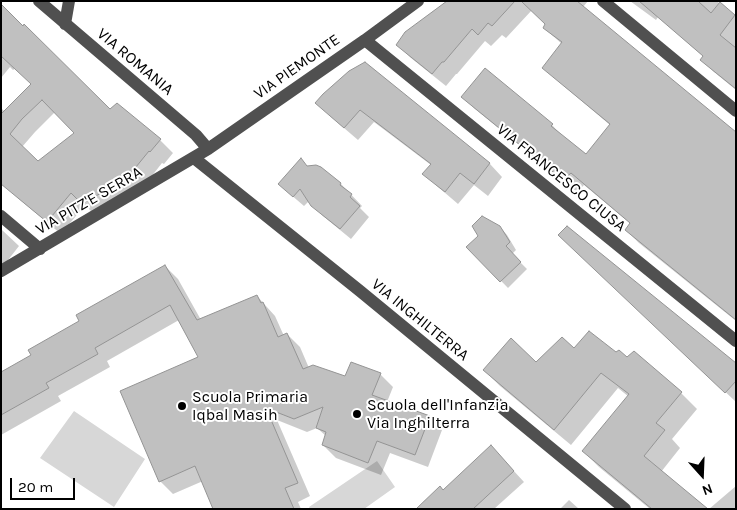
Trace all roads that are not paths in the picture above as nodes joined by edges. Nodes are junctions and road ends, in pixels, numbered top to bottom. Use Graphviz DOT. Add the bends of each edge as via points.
graph roads {
  1 [pos="39,1"];
  2 [pos="69,1"];
  3 [pos="418,1"];
  4 [pos="603,1"];
  5 [pos="65,24"];
  6 [pos="365,40"];
  7 [pos="736,111"];
  8 [pos="208,149"];
  9 [pos="194,158"];
  10 [pos="1,216"];
  11 [pos="40,249"];
  12 [pos="1,271"];
  13 [pos="736,341"];
  14 [pos="625,509"];
  1 -- 5 [label="street, VIA ROMANIA"];
  2 -- 5 [label="street"];
  3 -- 6 [label="street, VIA PIEMONTE"];
  4 -- 7 [label="street"];
  5 -- 8 [label="street, VIA ROMANIA" via="196,135"];
  6 -- 8 [label="street, VIA PIEMONTE"];
  6 -- 13 [label="street, VIA FRANCESCO CIUSA"];
  8 -- 9 [label="street, VIA PIEMONTE"];
  9 -- 11 [label="street, VIA PITZ'E SERRA"];
  9 -- 14 [label="street, VIA INGHILTERRA"];
  10 -- 11 [label="street"];
  11 -- 12 [label="street, VIA PITZ'E SERRA"];
}
